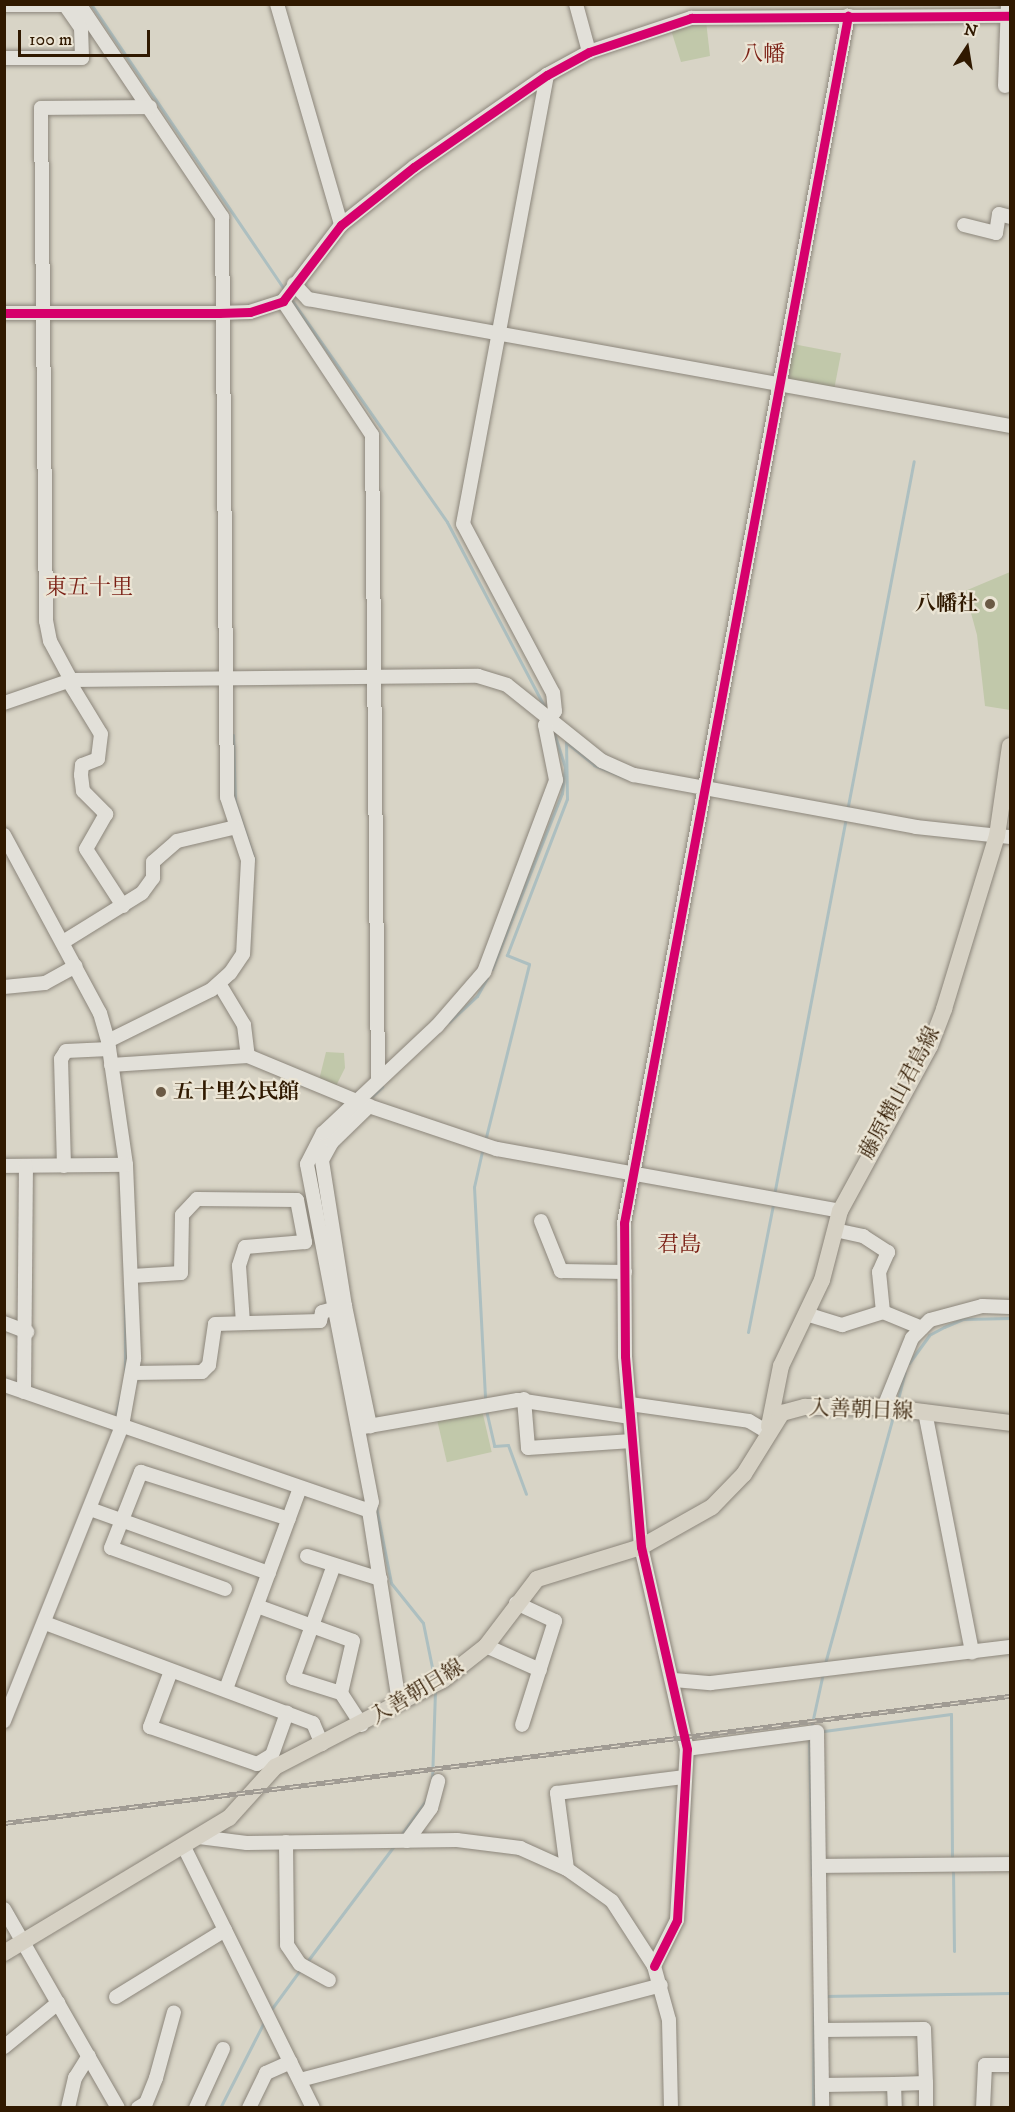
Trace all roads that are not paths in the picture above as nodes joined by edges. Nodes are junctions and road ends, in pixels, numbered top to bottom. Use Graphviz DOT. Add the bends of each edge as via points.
graph roads {
  1 [pos="79,4"];
  2 [pos="277,4"];
  3 [pos="576,4"];
  4 [pos="4,5"];
  5 [pos="724,10"];
  6 [pos="911,10"];
  7 [pos="961,10"];
  8 [pos="839,12"];
  9 [pos="1008,12"];
  10 [pos="589,52"];
  11 [pos="4,58"];
  12 [pos="547,75"];
  13 [pos="1005,86"];
  14 [pos="150,107"];
  15 [pos="1011,217"];
  16 [pos="341,225"];
  17 [pos="964,225"];
  18 [pos="294,284"];
  19 [pos="283,301"];
  20 [pos="4,313"];
  21 [pos="42,313"];
  22 [pos="219,314"];
  23 [pos="500,334"];
  24 [pos="779,386"];
  25 [pos="1011,426"];
  26 [pos="375,678"];
  27 [pos="224,679"];
  28 [pos="70,680"];
  29 [pos="4,703"];
  30 [pos="551,719"];
  31 [pos="1011,746"];
  32 [pos="704,787"];
  33 [pos="236,827"];
  34 [pos="4,835"];
  35 [pos="1004,837"];
  36 [pos="123,906"];
  37 [pos="63,942"];
  38 [pos="76,966"];
  39 [pos="220,985"];
  40 [pos="4,987"];
  41 [pos="108,1045"];
  42 [pos="248,1056"];
  43 [pos="111,1065"];
  44 [pos="378,1080"];
  45 [pos="356,1100"];
  46 [pos="369,1106"];
  47 [pos="4,1166"];
  48 [pos="26,1166"];
  49 [pos="64,1166"];
  50 [pos="126,1166"];
  51 [pos="632,1172"];
  52 [pos="840,1211"];
  53 [pos="542,1221"];
  54 [pos="835,1230"];
  55 [pos="625,1272"];
  56 [pos="132,1276"];
  57 [pos="339,1307"];
  58 [pos="1011,1307"];
  59 [pos="883,1312"];
  60 [pos="806,1314"];
  61 [pos="4,1323"];
  62 [pos="243,1323"];
  63 [pos="922,1328"];
  64 [pos="27,1332"];
  65 [pos="132,1373"];
  66 [pos="4,1384"];
  67 [pos="24,1392"];
  68 [pos="524,1400"];
  69 [pos="884,1407"];
  70 [pos="630,1410"];
  71 [pos="925,1412"];
  72 [pos="1011,1423"];
  73 [pos="122,1426"];
  74 [pos="370,1426"];
  75 [pos="355,1429"];
  76 [pos="767,1431"];
  77 [pos="632,1441"];
  78 [pos="300,1488"];
  79 [pos="90,1509"];
  80 [pos="369,1511"];
  81 [pos="289,1519"];
  82 [pos="122,1520"];
  83 [pos="641,1547"];
  84 [pos="308,1556"];
  85 [pos="334,1565"];
  86 [pos="269,1573"];
  87 [pos="380,1579"];
  88 [pos="225,1588"];
  89 [pos="516,1604"];
  90 [pos="257,1606"];
  91 [pos="45,1623"];
  92 [pos="312,1626"];
  93 [pos="486,1646"];
  94 [pos="1011,1647"];
  95 [pos="972,1652"];
  96 [pos="540,1670"];
  97 [pos="171,1671"];
  98 [pos="674,1680"];
  99 [pos="226,1689"];
  100 [pos="341,1693"];
  101 [pos="399,1702"];
  102 [pos="287,1713"];
  103 [pos="4,1721"];
  104 [pos="362,1725"];
  105 [pos="522,1725"];
  106 [pos="322,1744"];
  107 [pos="687,1749"];
  108 [pos="683,1777"];
  109 [pos="438,1780"];
  110 [pos="199,1837"];
  111 [pos="407,1841"];
  112 [pos="286,1842"];
  113 [pos="183,1845"];
  114 [pos="1011,1864"];
  115 [pos="821,1866"];
  116 [pos="567,1869"];
  117 [pos="4,1909"];
  118 [pos="225,1930"];
  119 [pos="24,1941"];
  120 [pos="4,1953"];
  121 [pos="654,1966"];
  122 [pos="329,1980"];
  123 [pos="661,1985"];
  124 [pos="116,1997"];
  125 [pos="58,2003"];
  126 [pos="174,2012"];
  127 [pos="822,2030"];
  128 [pos="4,2047"];
  129 [pos="223,2049"];
  130 [pos="88,2056"];
  131 [pos="291,2062"];
  132 [pos="1011,2065"];
  133 [pos="300,2080"];
  134 [pos="926,2083"];
  135 [pos="894,2084"];
  136 [pos="822,2085"];
  137 [pos="68,2108"];
  138 [pos="118,2108"];
  139 [pos="138,2108"];
  140 [pos="196,2108"];
  141 [pos="249,2108"];
  142 [pos="313,2108"];
  143 [pos="671,2108"];
  144 [pos="822,2108"];
  145 [pos="895,2108"];
  146 [pos="926,2108"];
  147 [pos="983,2108"];
  1 -- 14 [label="street"];
  2 -- 16 [label="street"];
  3 -- 10 [label="street"];
  4 -- 11 [label="street" via="65,5 81,28 81,58"];
  5 -- 8 [label="street"];
  5 -- 10 [label="street"];
  6 -- 7 [label="street"];
  6 -- 8 [label="street"];
  7 -- 9 [label="street"];
  8 -- 24 [label="street"];
  9 -- 13 [label="street"];
  10 -- 12 [label="street"];
  12 -- 16 [label="street"];
  12 -- 23 [label="street"];
  14 -- 21 [label="street" via="41,108"];
  14 -- 22 [label="street" via="222,217"];
  15 -- 17 [label="street" via="999,214 996,232"];
  16 -- 18 [label="street"];
  18 -- 19 [label="street"];
  18 -- 23 [label="street" via="308,299"];
  19 -- 22 [label="street" via="250,312"];
  19 -- 26 [label="street" via="372,435"];
  20 -- 21 [label="street"];
  21 -- 22 [label="street"];
  21 -- 28 [label="street" via="46,621 50,641"];
  22 -- 27 [label="street"];
  23 -- 24 [label="street"];
  23 -- 30 [label="street" via="463,524 544,670 553,693"];
  24 -- 25 [label="street"];
  24 -- 32 [label="street"];
  26 -- 27 [label="street"];
  26 -- 30 [label="street" via="478,676 507,685"];
  26 -- 44 [label="street"];
  27 -- 28 [label="street"];
  27 -- 33 [label="street" via="227,797"];
  28 -- 29 [label="street"];
  28 -- 36 [label="street" via="100,734 98,759 82,765 81,775 83,791 106,814 86,849"];
  30 -- 32 [label="street" via="602,761 634,775"];
  30 -- 44 [label="street" via="545,725 555,762 554,788 484,972 437,1026"];
  31 -- 35 [label="main road, 藤原横山君島線"];
  32 -- 35 [label="street"];
  32 -- 51 [label="street"];
  33 -- 36 [label="street" via="177,841 153,862 153,878 142,893"];
  33 -- 39 [label="street" via="248,860 246,930 243,954"];
  34 -- 37 [label="street"];
  35 -- 52 [label="main road, 藤原横山君島線" via="930,1046"];
  36 -- 37 [label="street"];
  37 -- 38 [label="street"];
  38 -- 40 [label="street" via="45,982"];
  38 -- 41 [label="street"];
  39 -- 41 [label="street"];
  39 -- 42 [label="street" via="244,1025"];
  41 -- 43 [label="street"];
  41 -- 49 [label="street" via="66,1051 61,1059"];
  42 -- 43 [label="street"];
  42 -- 45 [label="street"];
  43 -- 50 [label="street"];
  44 -- 45 [label="street"];
  45 -- 46 [label="street"];
  45 -- 57 [label="street" via="323,1133 307,1164"];
  46 -- 51 [label="street" via="497,1149"];
  46 -- 57 [label="street" via="332,1142 322,1160"];
  47 -- 48 [label="street"];
  48 -- 49 [label="street"];
  48 -- 64 [label="street"];
  49 -- 50 [label="street"];
  50 -- 56 [label="street"];
  51 -- 52 [label="street"];
  51 -- 55 [label="street"];
  52 -- 54 [label="main road, 藤原横山君島線"];
  53 -- 55 [label="street" via="561,1271"];
  54 -- 59 [label="street" via="863,1236 888,1252 879,1272"];
  54 -- 60 [label="main road, 藤原横山君島線"];
  55 -- 70 [label="street"];
  56 -- 62 [label="street" via="181,1273 182,1215 190,1202 297,1200 305,1242 245,1247 238,1266"];
  56 -- 65 [label="street"];
  57 -- 62 [label="street" via="322,1312 320,1321"];
  57 -- 74 [label="street"];
  57 -- 75 [label="street"];
  58 -- 63 [label="street" via="946,1313"];
  59 -- 60 [label="street" via="842,1325"];
  59 -- 63 [label="street"];
  60 -- 76 [label="main road, 藤原横山君島線" via="781,1366"];
  61 -- 64 [label="street"];
  62 -- 65 [label="street" via="215,1324 209,1365 202,1372"];
  63 -- 69 [label="street" via="912,1338"];
  64 -- 67 [label="street"];
  65 -- 73 [label="street"];
  66 -- 67 [label="street"];
  67 -- 73 [label="street"];
  68 -- 70 [label="street"];
  68 -- 74 [label="street"];
  68 -- 77 [label="street" via="528,1448"];
  69 -- 71 [label="main road, 入善朝日線"];
  69 -- 76 [label="main road, 入善朝日線" via="792,1408"];
  70 -- 76 [label="street" via="749,1421"];
  70 -- 77 [label="street"];
  71 -- 72 [label="main road, 入善朝日線"];
  71 -- 95 [label="street"];
  73 -- 78 [label="street"];
  73 -- 79 [label="street"];
  74 -- 75 [label="street"];
  75 -- 80 [label="street" via="372,1502"];
  76 -- 83 [label="main road, 入善朝日線" via="744,1474 712,1507"];
  77 -- 83 [label="street"];
  78 -- 80 [label="street"];
  78 -- 81 [label="street"];
  79 -- 82 [label="street"];
  79 -- 91 [label="street"];
  80 -- 87 [label="street"];
  81 -- 82 [label="street" via="147,1469 141,1472"];
  81 -- 86 [label="street"];
  82 -- 86 [label="street"];
  82 -- 88 [label="street" via="111,1548"];
  83 -- 89 [label="main road, 入善朝日線" via="550,1572"];
  83 -- 98 [label="street"];
  84 -- 85 [label="street"];
  85 -- 87 [label="street"];
  85 -- 92 [label="street"];
  86 -- 90 [label="street"];
  87 -- 101 [label="street"];
  89 -- 93 [label="main road, 入善朝日線"];
  89 -- 96 [label="street" via="555,1621"];
  90 -- 92 [label="street"];
  90 -- 99 [label="street"];
  91 -- 97 [label="street"];
  91 -- 103 [label="street"];
  92 -- 100 [label="street" via="353,1641"];
  92 -- 100 [label="street" via="293,1678"];
  93 -- 96 [label="street"];
  93 -- 101 [label="main road, 入善朝日線" via="443,1680"];
  94 -- 95 [label="street"];
  95 -- 98 [label="street" via="711,1683"];
  96 -- 105 [label="street"];
  97 -- 99 [label="street"];
  97 -- 102 [label="street" via="149,1723 161,1731 257,1764 272,1755"];
  98 -- 107 [label="street"];
  99 -- 102 [label="street"];
  100 -- 104 [label="street"];
  101 -- 104 [label="main road, 入善朝日線"];
  102 -- 106 [label="street" via="313,1723"];
  104 -- 106 [label="main road, 入善朝日線"];
  106 -- 110 [label="main road, 入善朝日線" via="275,1767 249,1802"];
  107 -- 108 [label="street"];
  107 -- 115 [label="street" via="817,1732"];
  108 -- 116 [label="street" via="557,1793"];
  108 -- 121 [label="street" via="677,1920"];
  109 -- 111 [label="street" via="431,1808"];
  110 -- 112 [label="street"];
  110 -- 113 [label="main road, 入善朝日線"];
  111 -- 112 [label="street"];
  111 -- 116 [label="street" via="520,1848"];
  112 -- 122 [label="street" via="287,1945 300,1964"];
  113 -- 118 [label="street"];
  113 -- 119 [label="main road, 入善朝日線"];
  114 -- 115 [label="street"];
  115 -- 127 [label="street"];
  116 -- 121 [label="street" via="612,1901"];
  117 -- 119 [label="street"];
  118 -- 124 [label="street"];
  118 -- 131 [label="street"];
  119 -- 120 [label="main road, 入善朝日線"];
  119 -- 125 [label="street"];
  121 -- 123 [label="street"];
  123 -- 133 [label="street"];
  123 -- 143 [label="street" via="669,2020"];
  125 -- 128 [label="street"];
  125 -- 130 [label="street"];
  126 -- 139 [label="street" via="156,2078 146,2103"];
  127 -- 134 [label="street" via="924,2029"];
  127 -- 136 [label="street"];
  129 -- 140 [label="street"];
  130 -- 137 [label="street" via="75,2078"];
  130 -- 138 [label="street"];
  131 -- 133 [label="street"];
  131 -- 141 [label="street" via="266,2073"];
  132 -- 147 [label="street" via="985,2065"];
  133 -- 142 [label="street"];
  134 -- 135 [label="street"];
  134 -- 146 [label="street"];
  135 -- 136 [label="street"];
  135 -- 145 [label="street"];
  136 -- 144 [label="street"];
}
